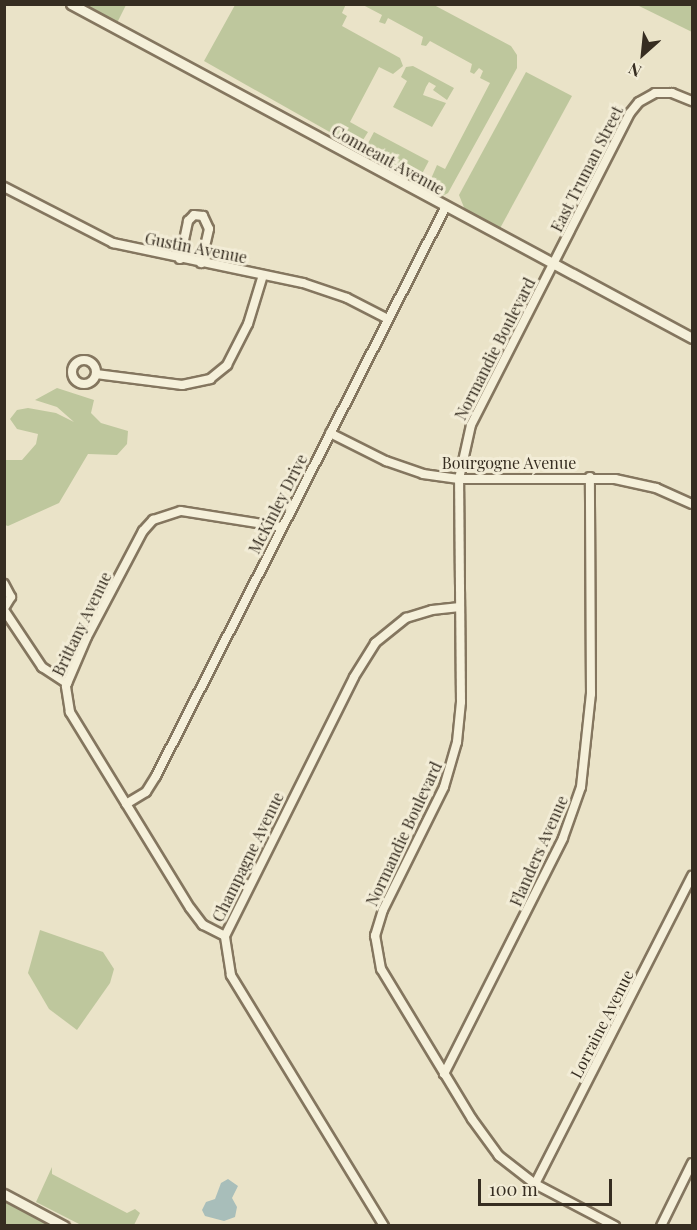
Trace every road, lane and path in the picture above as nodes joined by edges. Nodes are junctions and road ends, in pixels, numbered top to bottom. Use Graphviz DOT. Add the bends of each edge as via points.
graph roads {
  1 [pos="71,4"];
  2 [pos="693,101"];
  3 [pos="4,187"];
  4 [pos="445,208"];
  5 [pos="180,259"];
  6 [pos="201,263"];
  7 [pos="552,265"];
  8 [pos="262,275"];
  9 [pos="388,319"];
  10 [pos="693,338"];
  11 [pos="96,374"];
  12 [pos="330,433"];
  13 [pos="590,477"];
  14 [pos="459,479"];
  15 [pos="693,504"];
  16 [pos="282,527"];
  17 [pos="4,584"];
  18 [pos="460,607"];
  19 [pos="4,609"];
  20 [pos="67,683"];
  21 [pos="126,804"];
  22 [pos="693,876"];
  23 [pos="225,936"];
  24 [pos="444,1074"];
  25 [pos="693,1163"];
  26 [pos="535,1184"];
  27 [pos="4,1194"];
  28 [pos="64,1226"];
  29 [pos="384,1226"];
  30 [pos="615,1226"];
  31 [pos="661,1226"];
  1 -- 4 [label="street, Conneaut Avenue"];
  2 -- 7 [label="street, East Truman Street" via="672,93 655,93 639,102"];
  3 -- 5 [label="street, Gustin Avenue" via="95,236"];
  4 -- 7 [label="street, Conneaut Avenue"];
  4 -- 9 [label="street, McKinley Drive"];
  5 -- 6 [label="street, Gustin Avenue"];
  5 -- 6 [label="street" via="188,221 194,215 203,216 209,230"];
  6 -- 8 [label="street, Gustin Avenue"];
  7 -- 10 [label="street, Conneaut Avenue"];
  7 -- 14 [label="street, Normandie Boulevard" via="471,425"];
  8 -- 9 [label="street, Gustin Avenue" via="329,291"];
  8 -- 11 [label="street" via="248,324 226,365 210,379 182,385"];
  9 -- 12 [label="street, McKinley Drive"];
  12 -- 14 [label="street, Bourgogne Avenue" via="403,469"];
  12 -- 16 [label="street, McKinley Drive"];
  13 -- 14 [label="street, Bourgogne Avenue"];
  13 -- 15 [label="street, Bourgogne Avenue" via="634,482"];
  13 -- 24 [label="street, Flanders Avenue" via="591,694 581,787 563,838"];
  14 -- 18 [label="street, Normandie Boulevard"];
  16 -- 20 [label="street, Brittany Avenue" via="181,511 153,520 143,531"];
  16 -- 21 [label="street, McKinley Drive" via="156,776 146,792"];
  17 -- 19 [label="street" via="11,597"];
  18 -- 23 [label="street, Champagne Avenue" via="406,618 375,643 351,681"];
  18 -- 24 [label="street, Normandie Boulevard" via="460,722 451,768 382,910 375,937 381,969"];
  19 -- 20 [label="street" via="42,667"];
  20 -- 21 [label="street, Brittany Avenue" via="70,712"];
  21 -- 23 [label="street, Brittany Avenue" via="198,920"];
  22 -- 26 [label="street, Lorraine Avenue"];
  23 -- 29 [label="street, Champagne Avenue" via="231,975"];
  24 -- 26 [label="street, Normandie Boulevard" via="499,1156"];
  25 -- 31 [label="street"];
  26 -- 30 [label="street, Normandie Boulevard"];
  27 -- 28 [label="street"];
}
